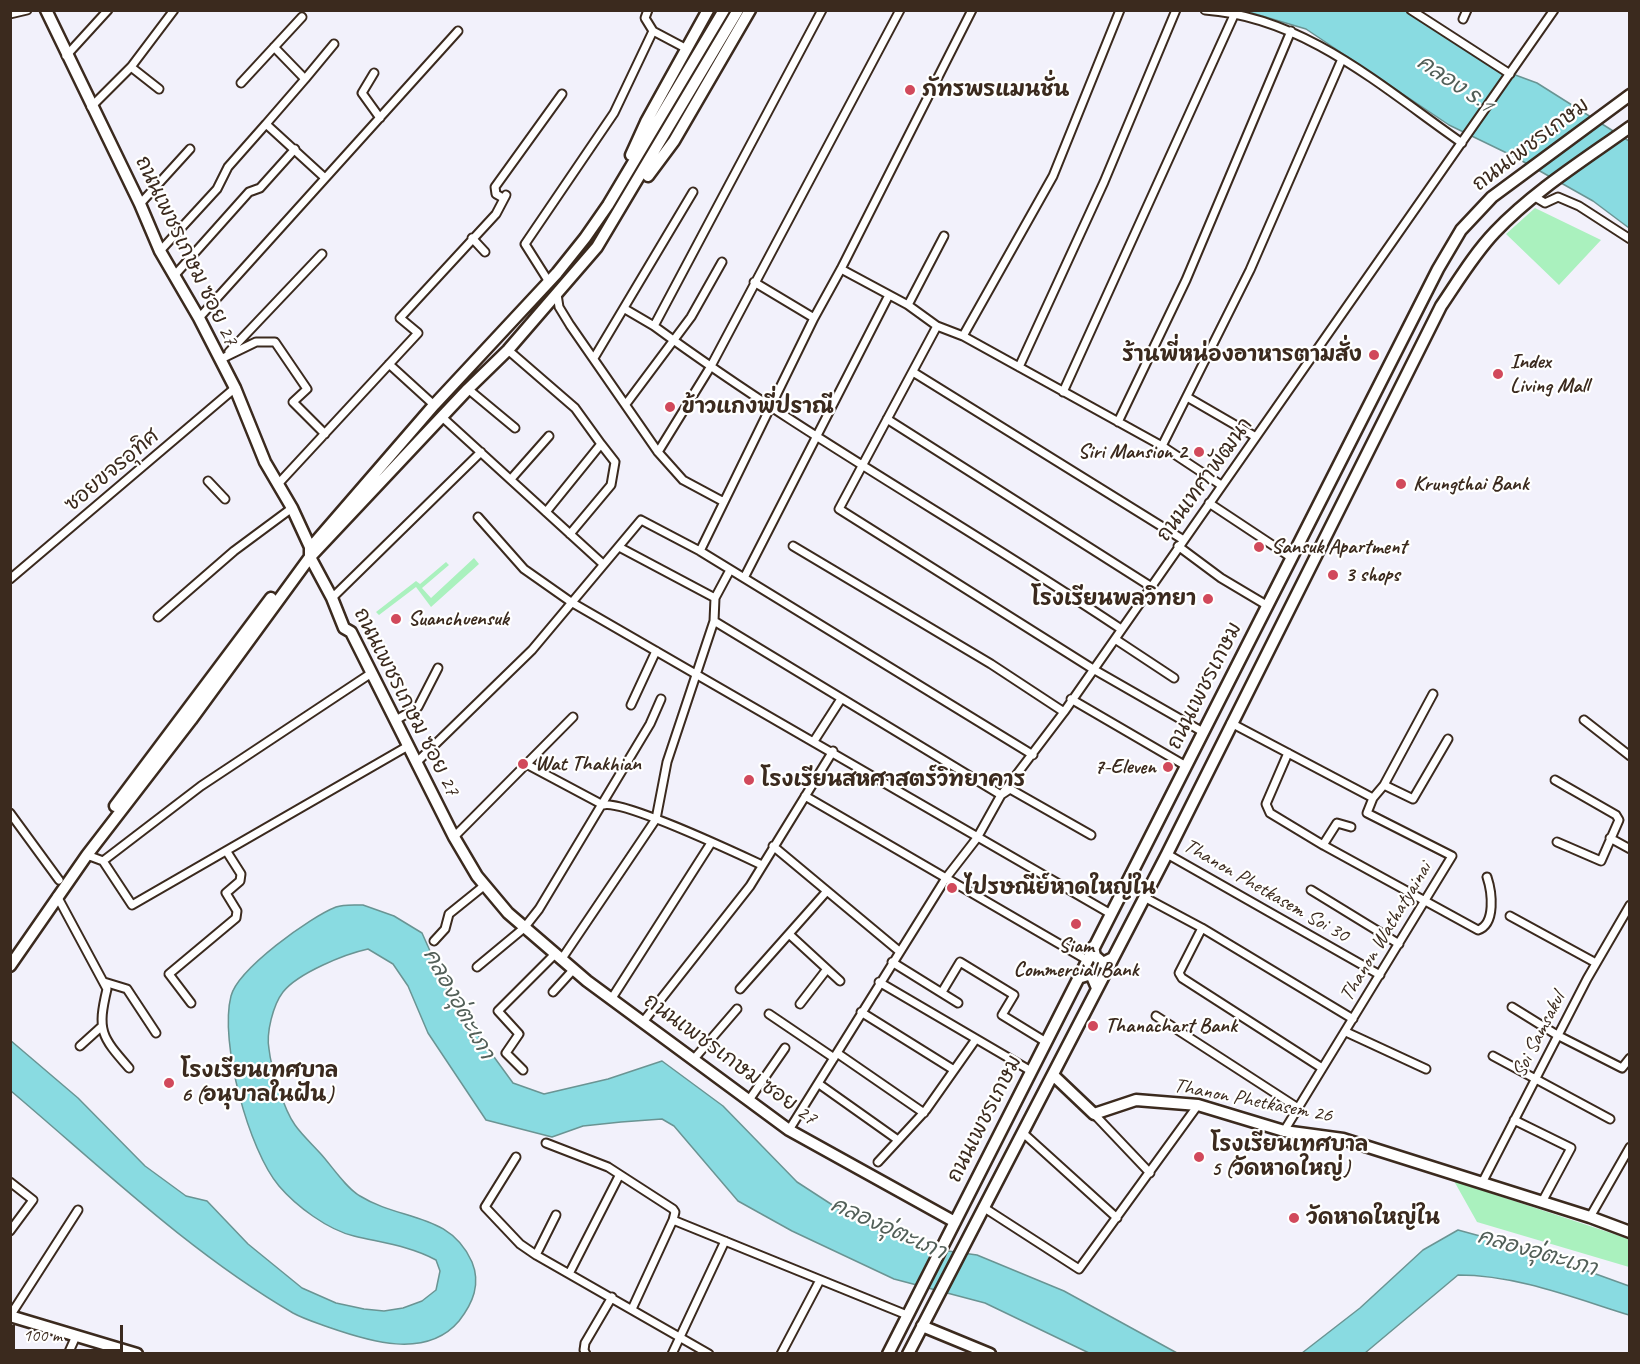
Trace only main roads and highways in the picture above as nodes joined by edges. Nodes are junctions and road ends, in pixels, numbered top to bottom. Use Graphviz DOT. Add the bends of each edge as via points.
graph roads {
  1 [pos="46,10"];
  2 [pos="708,10"];
  3 [pos="724,10"];
  4 [pos="738,10"];
  5 [pos="750,10"];
  6 [pos="1629,95"];
  7 [pos="1629,128"];
  8 [pos="608,205"];
  9 [pos="619,214"];
  10 [pos="1326,492"];
  11 [pos="1343,502"];
  12 [pos="310,552"];
  13 [pos="1242,655"];
  14 [pos="1261,665"];
  15 [pos="105,824"];
  16 [pos="1093,947"];
  17 [pos="10,957"];
  18 [pos="1113,958"];
  19 [pos="10,966"];
  20 [pos="1078,978"];
  21 [pos="1097,988"];
  22 [pos="1053,1075"];
  23 [pos="953,1225"];
  24 [pos="1629,1233"];
  25 [pos="10,1316"];
  26 [pos="922,1326"];
  27 [pos="137,1353"];
  28 [pos="888,1353"];
  29 [pos="908,1353"];
  30 [pos="990,1353"];
  1 -- 12 [label="main road, ถนนเพชรเกษม ซอย 27" via="160,252 235,388 265,462 292,508"];
  2 -- 8 [label="main road" via="646,122"];
  3 -- 8 [label="main road"];
  4 -- 9 [label="main road"];
  5 -- 9 [label="main road" via="674,141"];
  6 -- 10 [label="main road, ถนนเพชรเกษม" via="1516,177 1461,230"];
  7 -- 11 [label="main road, ถนนเพชรเกษม" via="1538,194 1481,247 1441,306"];
  8 -- 12 [label="main road" via="549,282 434,405"];
  9 -- 12 [label="main road" via="597,247 508,350"];
  10 -- 11 [label="main road"];
  10 -- 13 [label="main road, ถนนเพชรเกษม"];
  11 -- 14 [label="main road, ถนนเพชรเกษม"];
  12 -- 15 [label="main road"];
  12 -- 23 [label="main road, ถนนเพชรเกษม ซอย 27" via="344,628 351,632 454,837 485,885 524,928 789,1130"];
  13 -- 14 [label="main road"];
  13 -- 16 [label="main road, ถนนเพชรเกษม"];
  14 -- 18 [label="main road, ถนนเพชรเกษม"];
  15 -- 17 [label="main road" via="60,880"];
  15 -- 19 [label="main road"];
  16 -- 18 [label="main road" via="1095,956 1103,963"];
  16 -- 20 [label="main road, ถนนเพชรเกษม"];
  18 -- 21 [label="main road, ถนนเพชรเกษม"];
  20 -- 21 [label="main road" via="1091,974"];
  20 -- 23 [label="main road, ถนนเพชรเกษม"];
  21 -- 22 [label="main road, ถนนเพชรเกษม"];
  22 -- 24 [label="main road, Thanon Phetkasem 26" via="1094,1114 1136,1100 1198,1106 1284,1131 1343,1138"];
  22 -- 26 [label="main road, ถนนเพชรเกษม"];
  23 -- 28 [label="main road, ถนนเพชรเกษม"];
  25 -- 27 [label="main road"];
  26 -- 29 [label="main road, ถนนเพชรเกษม"];
  26 -- 30 [label="main road"];
}
